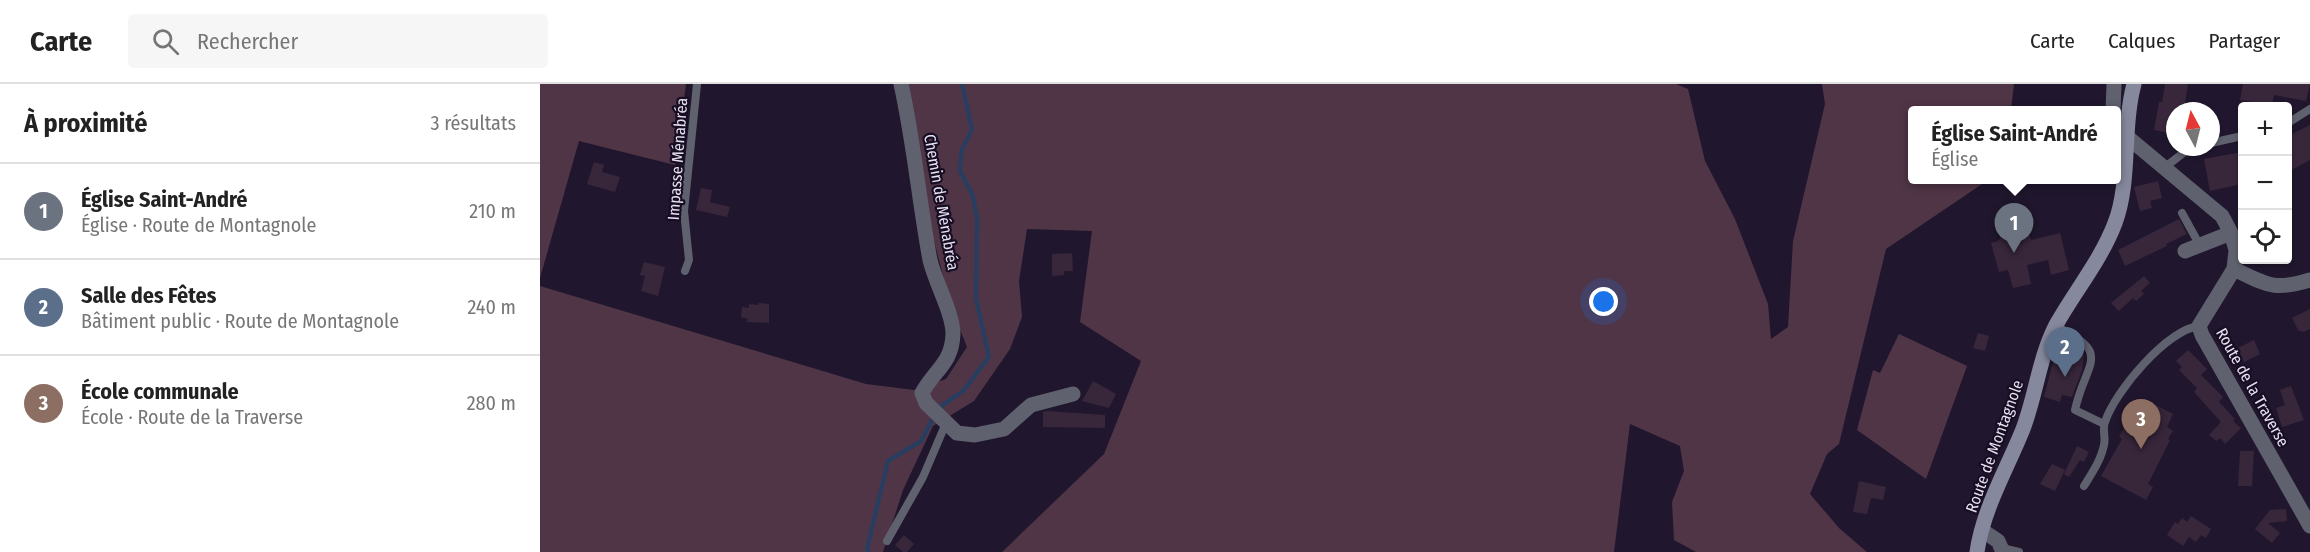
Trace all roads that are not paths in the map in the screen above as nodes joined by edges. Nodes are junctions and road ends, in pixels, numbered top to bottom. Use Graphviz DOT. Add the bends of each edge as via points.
graph roads {
  1 [pos="697,84"];
  2 [pos="901,84"];
  3 [pos="2114,84"];
  4 [pos="2134,84"];
  5 [pos="2113,106"];
  6 [pos="2310,109"];
  7 [pos="2292,120"];
  8 [pos="2125,135"];
  9 [pos="2238,137"];
  10 [pos="2220,141"];
  11 [pos="2179,156"];
  12 [pos="2164,168"];
  13 [pos="2118,184"];
  14 [pos="2121,200"];
  15 [pos="2182,213"];
  16 [pos="2231,233"];
  17 [pos="2192,248"];
  18 [pos="2234,269"];
  19 [pos="685,271"];
  20 [pos="2310,280"];
  21 [pos="2056,326"];
  22 [pos="2199,326"];
  23 [pos="1073,394"];
  24 [pos="943,420"];
  25 [pos="2104,424"];
  26 [pos="2084,486"];
  27 [pos="2310,526"];
  28 [pos="1983,531"];
  29 [pos="887,541"];
  30 [pos="2002,550"];
  31 [pos="1977,552"];
  32 [pos="2019,552"];
  1 -- 19 [label="lane, Impasse Ménabréa" via="684,211 689,260"];
  2 -- 24 [label="street, Chemin de Ménabréa" via="931,262 953,334 947,362 921,393"];
  3 -- 5 [label="street"];
  4 -- 8 [label="street, Route de Montagnole"];
  6 -- 7 [label="lane"];
  8 -- 12 [label="street"];
  8 -- 14 [label="street, Route de Montagnole"];
  9 -- 10 [label="lane"];
  11 -- 12 [label="lane"];
  12 -- 16 [label="street" via="2222,216"];
  13 -- 14 [label="street"];
  14 -- 21 [label="street, Route de Montagnole" via="2106,244"];
  15 -- 17 [label="lane"];
  16 -- 17 [label="street"];
  16 -- 18 [label="street" via="2236,250"];
  18 -- 20 [label="street" via="2272,286 2285,287"];
  18 -- 22 [label="street, Route de la Traverse"];
  21 -- 25 [label="lane" via="2077,337 2091,353 2075,410"];
  21 -- 28 [label="street, Route de Montagnole" via="2023,428 1990,504"];
  22 -- 25 [label="lane" via="2175,335 2136,372 2115,399"];
  22 -- 27 [label="street, Route de la Traverse"];
  23 -- 24 [label="street" via="1031,405 1004,429 975,435 957,433"];
  24 -- 29 [label="lane" via="923,477"];
  25 -- 26 [label="lane" via="2101,457"];
  28 -- 30 [label="street" via="1993,536"];
  28 -- 31 [label="street, Route de Montagnole"];
  30 -- 32 [label="lane"];
}
